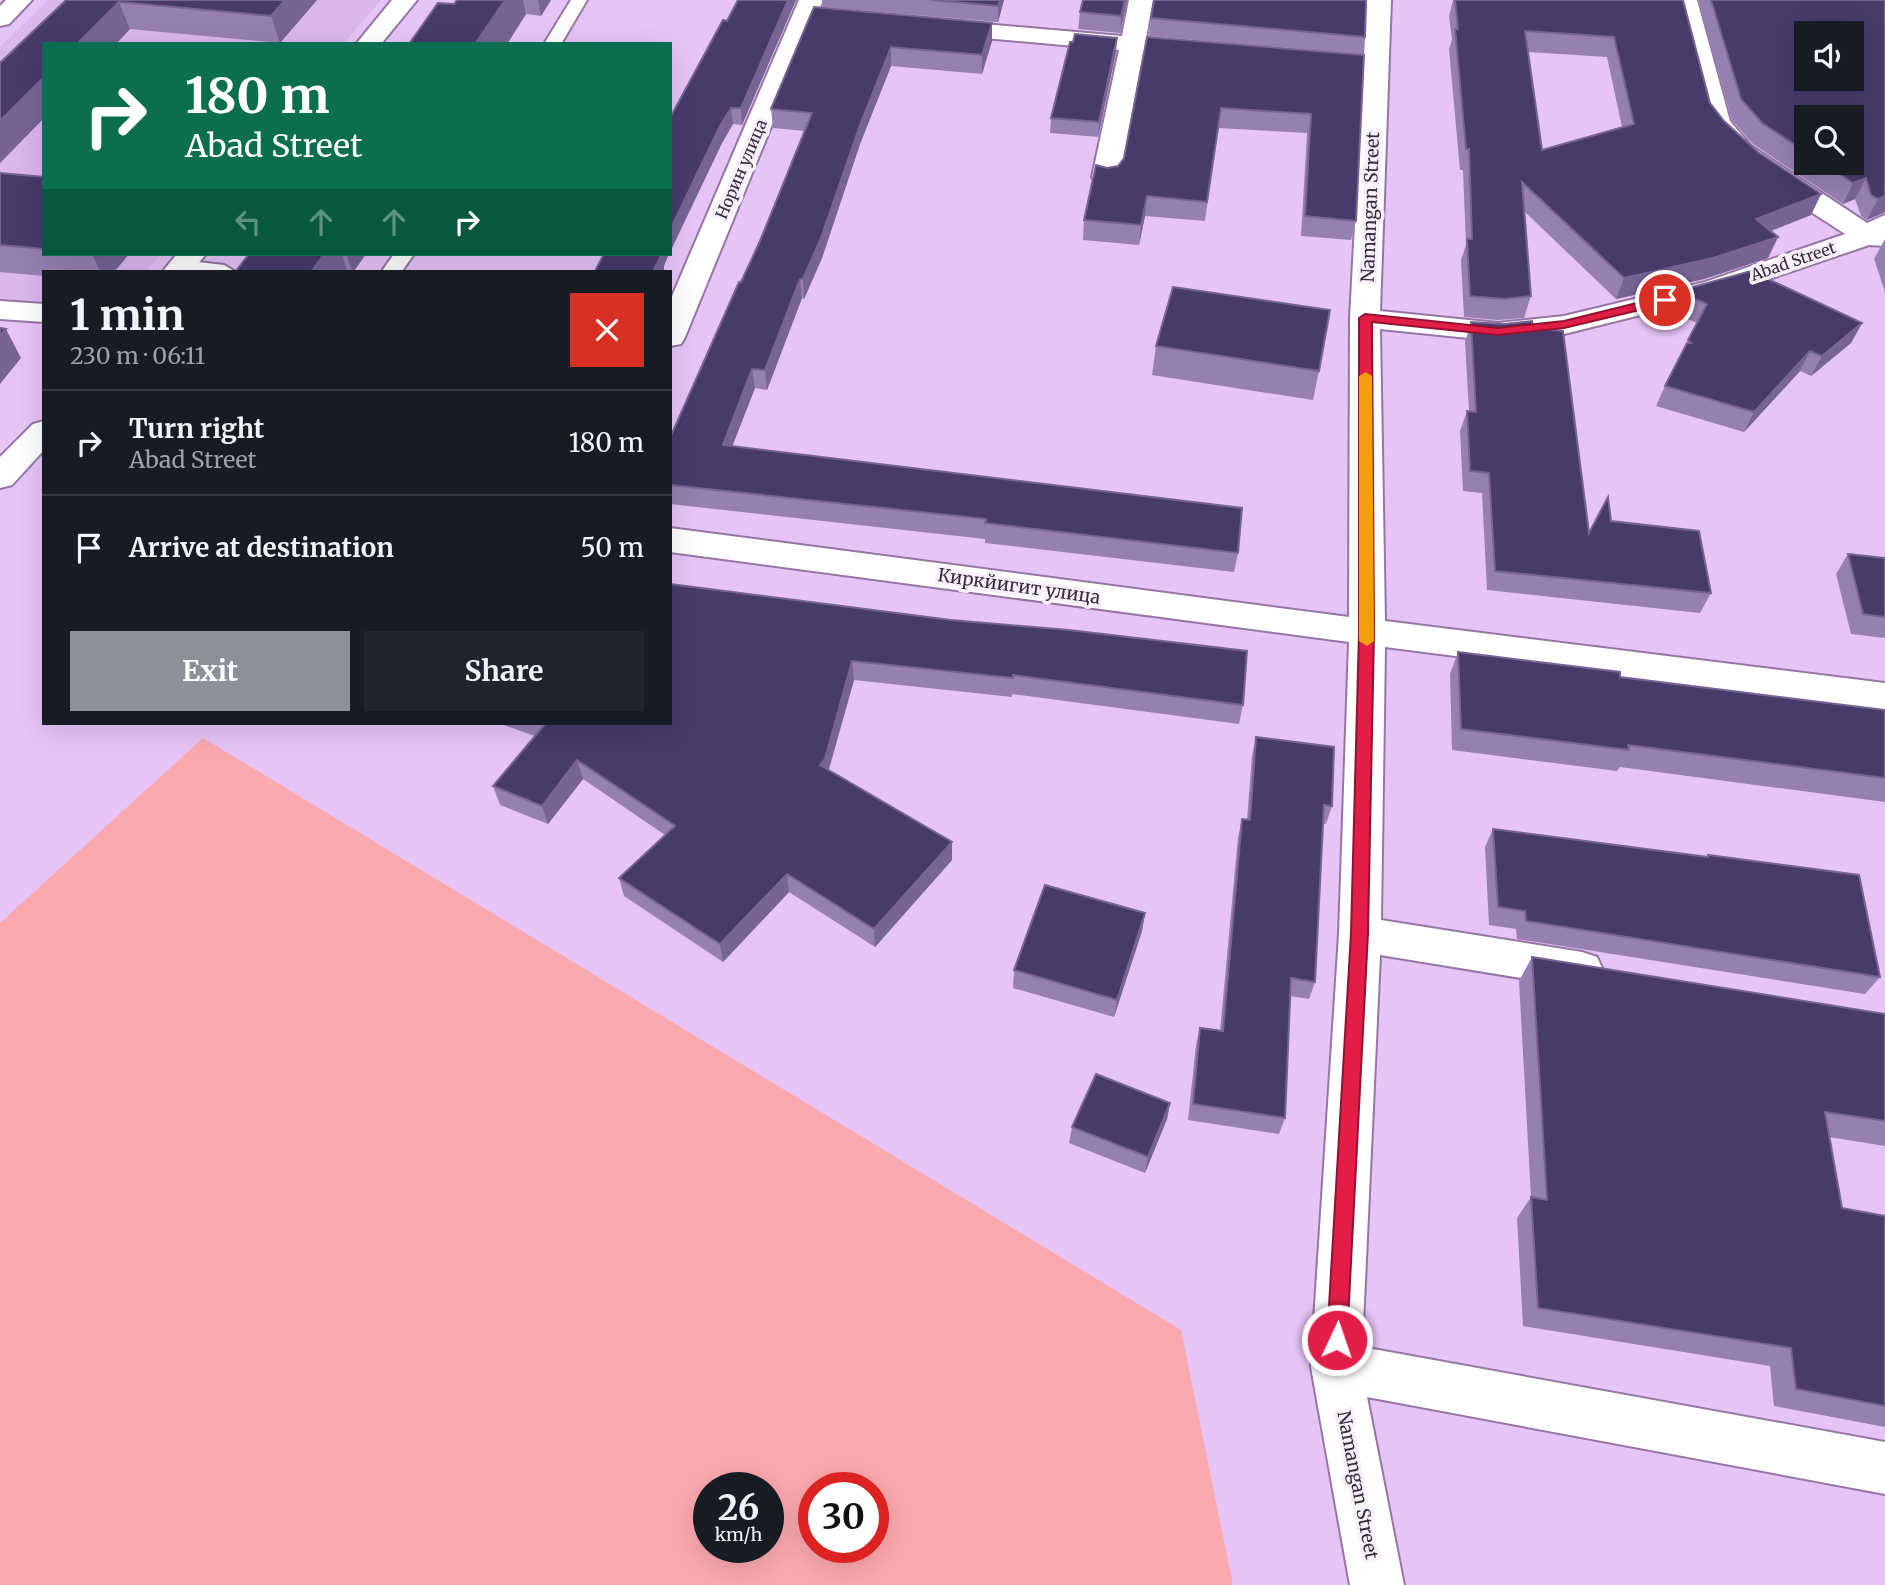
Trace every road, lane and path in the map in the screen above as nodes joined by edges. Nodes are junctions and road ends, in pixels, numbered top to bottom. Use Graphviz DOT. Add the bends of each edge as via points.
graph roads {
  1 [pos="405,0"];
  2 [pos="579,0"];
  3 [pos="1140,0"];
  4 [pos="1379,0"];
  5 [pos="1685,0"];
  6 [pos="808,7"];
  7 [pos="832,17"];
  8 [pos="915,24"];
  9 [pos="370,42"];
  10 [pos="553,42"];
  11 [pos="1133,44"];
  12 [pos="1214,51"];
  13 [pos="1105,177"];
  14 [pos="1879,232"];
  15 [pos="183,264"];
  16 [pos="218,270"];
  17 [pos="0,310"];
  18 [pos="42,313"];
  19 [pos="1365,318"];
  20 [pos="672,332"];
  21 [pos="38,445"];
  22 [pos="0,477"];
  23 [pos="672,540"];
  24 [pos="1367,632"];
  25 [pos="1885,697"];
  26 [pos="1360,933"];
  27 [pos="1616,975"];
  28 [pos="1336,1367"];
  29 [pos="1885,1468"];
  30 [pos="1377,1585"];
  1 -- 9 [label="street"];
  2 -- 10 [label="lane"];
  3 -- 11 [label="street"];
  4 -- 19 [label="street, Namangan Street" via="1362,65"];
  5 -- 14 [label="street" via="1717,122 1723,130 1742,152"];
  6 -- 7 [label="street"];
  6 -- 20 [label="street, Норин улица"];
  8 -- 11 [label="street"];
  11 -- 12 [label="street"];
  11 -- 13 [label="street"];
  14 -- 19 [label="street, Abad Street" via="1715,288 1564,325 1498,331"];
  15 -- 16 [label="lane"];
  17 -- 18 [label="street"];
  19 -- 24 [label="street, Namangan Street"];
  21 -- 22 [label="street"];
  23 -- 24 [label="street, Киркйигит улица"];
  24 -- 25 [label="street, Киркйигит улица"];
  24 -- 26 [label="street, Namangan Street"];
  26 -- 27 [label="street"];
  26 -- 28 [label="street, Namangan Street"];
  28 -- 29 [label="street"];
  28 -- 30 [label="street, Namangan Street"];
}
